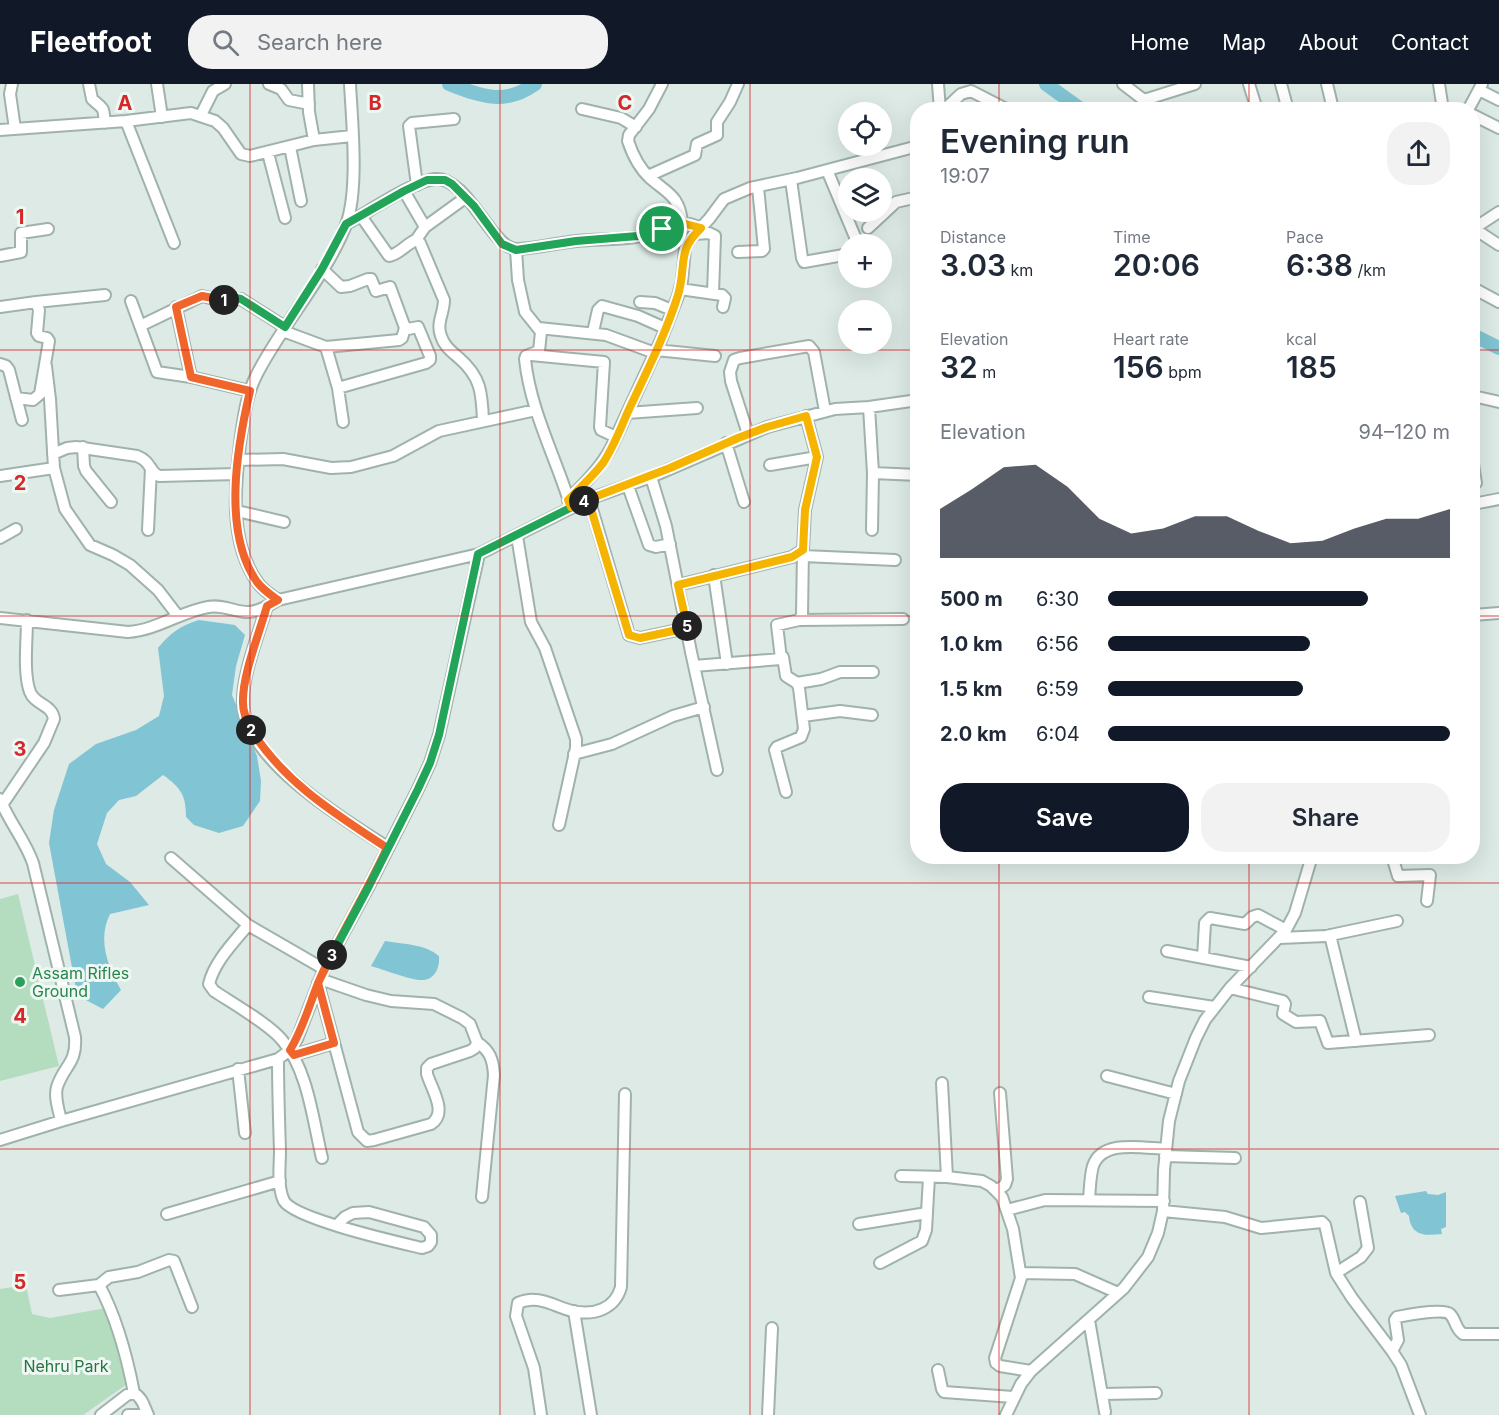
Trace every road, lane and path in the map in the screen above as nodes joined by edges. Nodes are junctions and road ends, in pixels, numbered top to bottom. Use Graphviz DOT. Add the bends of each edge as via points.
graph roads {
  1 [pos="12,84"];
  2 [pos="89,84"];
  3 [pos="157,84"];
  4 [pos="225,84"];
  5 [pos="269,84"];
  6 [pos="308,84"];
  7 [pos="738,84"];
  8 [pos="938,84"];
  9 [pos="1123,84"];
  10 [pos="1195,84"];
  11 [pos="1249,84"];
  12 [pos="1281,84"];
  13 [pos="1327,84"];
  14 [pos="1439,84"];
  15 [pos="659,85"];
  16 [pos="1481,87"];
  17 [pos="350,88"];
  18 [pos="1144,100"];
  19 [pos="1499,100"];
  20 [pos="941,102"];
  21 [pos="952,102"];
  22 [pos="992,102"];
  23 [pos="1147,102"];
  24 [pos="1255,102"];
  25 [pos="1286,102"];
  26 [pos="1331,102"];
  27 [pos="1442,102"];
  28 [pos="1473,102"];
  29 [pos="309,104"];
  30 [pos="582,110"];
  31 [pos="201,115"];
  32 [pos="162,117"];
  33 [pos="1480,118"];
  34 [pos="454,119"];
  35 [pos="126,121"];
  36 [pos="105,123"];
  37 [pos="636,127"];
  38 [pos="1499,128"];
  39 [pos="15,129"];
  40 [pos="0,130"];
  41 [pos="352,136"];
  42 [pos="314,140"];
  43 [pos="290,147"];
  44 [pos="910,148"];
  45 [pos="268,153"];
  46 [pos="827,170"];
  47 [pos="648,176"];
  48 [pos="791,180"];
  49 [pos="417,185"];
  50 [pos="758,187"];
  51 [pos="404,191"];
  52 [pos="465,198"];
  53 [pos="910,199"];
  54 [pos="301,201"];
  55 [pos="1499,212"];
  56 [pos="361,216"];
  57 [pos="285,218"];
  58 [pos="682,223"];
  59 [pos="346,224"];
  60 [pos="1480,224"];
  61 [pos="425,227"];
  62 [pos="868,228"];
  63 [pos="48,229"];
  64 [pos="698,231"];
  65 [pos="854,234"];
  66 [pos="1480,234"];
  67 [pos="416,240"];
  68 [pos="174,243"];
  69 [pos="1499,246"];
  70 [pos="516,250"];
  71 [pos="738,252"];
  72 [pos="0,256"];
  73 [pos="838,256"];
  74 [pos="322,269"];
  75 [pos="680,289"];
  76 [pos="1480,292"];
  77 [pos="713,293"];
  78 [pos="105,296"];
  79 [pos="131,301"];
  80 [pos="36,302"];
  81 [pos="640,302"];
  82 [pos="1499,302"];
  83 [pos="0,307"];
  84 [pos="176,307"];
  85 [pos="723,307"];
  86 [pos="672,310"];
  87 [pos="140,326"];
  88 [pos="405,328"];
  89 [pos="539,328"];
  90 [pos="665,328"];
  91 [pos="284,329"];
  92 [pos="592,332"];
  93 [pos="326,347"];
  94 [pos="656,352"];
  95 [pos="530,354"];
  96 [pos="715,356"];
  97 [pos="0,364"];
  98 [pos="46,366"];
  99 [pos="191,377"];
  100 [pos="338,388"];
  101 [pos="250,391"];
  102 [pos="16,398"];
  103 [pos="1480,398"];
  104 [pos="910,401"];
  105 [pos="1499,402"];
  106 [pos="869,407"];
  107 [pos="697,408"];
  108 [pos="536,410"];
  109 [pos="825,411"];
  110 [pos="627,413"];
  111 [pos="806,416"];
  112 [pos="22,420"];
  113 [pos="483,421"];
  114 [pos="343,422"];
  115 [pos="748,434"];
  116 [pos="616,437"];
  117 [pos="726,443"];
  118 [pos="83,447"];
  119 [pos="53,454"];
  120 [pos="817,457"];
  121 [pos="238,460"];
  122 [pos="770,465"];
  123 [pos="151,467"];
  124 [pos="54,468"];
  125 [pos="873,473"];
  126 [pos="237,474"];
  127 [pos="910,475"];
  128 [pos="0,476"];
  129 [pos="651,477"];
  130 [pos="628,486"];
  131 [pos="588,499"];
  132 [pos="1499,499"];
  133 [pos="111,502"];
  134 [pos="744,502"];
  135 [pos="569,503"];
  136 [pos="1480,503"];
  137 [pos="237,511"];
  138 [pos="285,522"];
  139 [pos="16,529"];
  140 [pos="148,530"];
  141 [pos="872,530"];
  142 [pos="517,536"];
  143 [pos="0,538"];
  144 [pos="670,544"];
  145 [pos="803,553"];
  146 [pos="478,554"];
  147 [pos="895,560"];
  148 [pos="714,575"];
  149 [pos="678,585"];
  150 [pos="278,600"];
  151 [pos="267,606"];
  152 [pos="1499,613"];
  153 [pos="1480,614"];
  154 [pos="178,616"];
  155 [pos="0,618"];
  156 [pos="903,619"];
  157 [pos="27,620"];
  158 [pos="799,620"];
  159 [pos="687,628"];
  160 [pos="783,657"];
  161 [pos="727,664"];
  162 [pos="694,666"];
  163 [pos="873,672"];
  164 [pos="796,683"];
  165 [pos="704,707"];
  166 [pos="872,715"];
  167 [pos="803,716"];
  168 [pos="574,754"];
  169 [pos="717,770"];
  170 [pos="786,792"];
  171 [pos="1,802"];
  172 [pos="559,825"];
  173 [pos="387,848"];
  174 [pos="171,858"];
  175 [pos="1310,864"];
  176 [pos="1394,864"];
  177 [pos="1427,901"];
  178 [pos="1397,921"];
  179 [pos="248,925"];
  180 [pos="1283,934"];
  181 [pos="1330,935"];
  182 [pos="1167,951"];
  183 [pos="1203,958"];
  184 [pos="1251,967"];
  185 [pos="320,977"];
  186 [pos="1230,988"];
  187 [pos="1149,997"];
  188 [pos="1214,1007"];
  189 [pos="1429,1035"];
  190 [pos="1356,1041"];
  191 [pos="477,1042"];
  192 [pos="334,1043"];
  193 [pos="292,1052"];
  194 [pos="278,1059"];
  195 [pos="238,1070"];
  196 [pos="1107,1076"];
  197 [pos="942,1083"];
  198 [pos="1000,1093"];
  199 [pos="625,1094"];
  200 [pos="1176,1094"];
  201 [pos="61,1120"];
  202 [pos="245,1133"];
  203 [pos="0,1140"];
  204 [pos="1165,1153"];
  205 [pos="322,1158"];
  206 [pos="1234,1158"];
  207 [pos="901,1176"];
  208 [pos="929,1177"];
  209 [pos="947,1177"];
  210 [pos="280,1180"];
  211 [pos="996,1191"];
  212 [pos="482,1197"];
  213 [pos="1089,1199"];
  214 [pos="1360,1202"];
  215 [pos="1164,1206"];
  216 [pos="1007,1210"];
  217 [pos="927,1213"];
  218 [pos="167,1214"];
  219 [pos="860,1224"];
  220 [pos="337,1225"];
  221 [pos="880,1263"];
  222 [pos="1021,1273"];
  223 [pos="1336,1273"];
  224 [pos="99,1285"];
  225 [pos="59,1290"];
  226 [pos="1118,1293"];
  227 [pos="192,1307"];
  228 [pos="574,1311"];
  229 [pos="1089,1320"];
  230 [pos="772,1328"];
  231 [pos="1499,1334"];
  232 [pos="1392,1351"];
  233 [pos="938,1370"];
  234 [pos="1031,1371"];
  235 [pos="134,1393"];
  236 [pos="1156,1393"];
  237 [pos="1102,1394"];
  238 [pos="1013,1397"];
  239 [pos="1105,1412"];
  240 [pos="100,1415"];
  241 [pos="128,1415"];
  242 [pos="142,1415"];
  243 [pos="148,1415"];
  244 [pos="541,1415"];
  245 [pos="591,1415"];
  246 [pos="768,1415"];
  247 [pos="1006,1415"];
  248 [pos="1420,1415"];
  1 -- 39 [label="street"];
  2 -- 36 [label="street" via="92,99 104,110"];
  3 -- 32 [label="street"];
  4 -- 31 [label="street" via="213,91"];
  5 -- 29 [label="street" via="281,89 289,100"];
  6 -- 29 [label="street"];
  7 -- 47 [label="street" via="717,122 717,135 697,144 695,155"];
  8 -- 20 [label="street"];
  9 -- 18 [label="street"];
  10 -- 18 [label="street"];
  11 -- 24 [label="street"];
  12 -- 25 [label="street"];
  13 -- 26 [label="street"];
  14 -- 27 [label="street"];
  15 -- 37 [label="street"];
  16 -- 19 [label="street"];
  16 -- 28 [label="street"];
  17 -- 41 [label="street"];
  18 -- 23 [label="street"];
  21 -- 22 [label="street" via="971,91"];
  29 -- 42 [label="street"];
  30 -- 37 [label="street" via="621,118"];
  31 -- 32 [label="street"];
  31 -- 45 [label="street" via="223,128 241,154"];
  32 -- 35 [label="street"];
  33 -- 38 [label="street"];
  34 -- 49 [label="street" via="409,126"];
  35 -- 36 [label="street"];
  35 -- 68 [label="street"];
  36 -- 39 [label="street"];
  37 -- 47 [label="street" via="628,141"];
  39 -- 40 [label="street"];
  41 -- 42 [label="street"];
  41 -- 59 [label="street" via="353,180"];
  42 -- 43 [label="street"];
  43 -- 45 [label="street"];
  43 -- 54 [label="street"];
  44 -- 46 [label="street"];
  45 -- 57 [label="street"];
  46 -- 48 [label="street"];
  46 -- 65 [label="street"];
  47 -- 58 [label="street" via="676,201"];
  48 -- 50 [label="street"];
  48 -- 73 [label="street" via="804,261"];
  49 -- 51 [label="street"];
  49 -- 52 [label="street" via="445,180"];
  50 -- 64 [label="street" via="724,199"];
  50 -- 71 [label="street" via="764,249"];
  51 -- 56 [label="street"];
  51 -- 61 [label="street"];
  52 -- 61 [label="street"];
  52 -- 70 [label="street" via="502,244"];
  53 -- 62 [label="street" via="896,202"];
  55 -- 60 [label="street"];
  56 -- 59 [label="street"];
  56 -- 67 [label="street" via="389,256"];
  58 -- 64 [label="street"];
  58 -- 70 [label="street" via="638,236"];
  59 -- 74 [label="street"];
  61 -- 67 [label="street"];
  63 -- 72 [label="street" via="21,233 21,252"];
  64 -- 75 [label="street" via="685,248"];
  64 -- 77 [label="street" via="715,236"];
  66 -- 69 [label="street"];
  67 -- 113 [label="street" via="444,300 439,323 441,339 478,382"];
  70 -- 89 [label="street" via="525,312"];
  74 -- 88 [label="street" via="341,287 368,279 376,291 390,287"];
  74 -- 91 [label="street"];
  75 -- 77 [label="street"];
  75 -- 86 [label="street"];
  76 -- 82 [label="street"];
  77 -- 85 [label="street" via="723,295"];
  78 -- 80 [label="street"];
  79 -- 87 [label="street"];
  80 -- 83 [label="street"];
  80 -- 98 [label="street" via="37,333 49,341"];
  81 -- 86 [label="street"];
  84 -- 87 [label="street"];
  84 -- 91 [label="street" via="202,296 218,300 236,298"];
  84 -- 99 [label="street"];
  86 -- 90 [label="street"];
  87 -- 99 [label="street" via="157,372"];
  88 -- 93 [label="street" via="399,340"];
  88 -- 100 [label="street" via="418,327 430,360"];
  89 -- 92 [label="street"];
  89 -- 95 [label="street" via="541,348"];
  90 -- 92 [label="street" via="602,306"];
  90 -- 94 [label="street"];
  91 -- 93 [label="street"];
  91 -- 101 [label="street"];
  92 -- 94 [label="street"];
  93 -- 100 [label="street"];
  94 -- 96 [label="street"];
  94 -- 110 [label="street"];
  95 -- 108 [label="street" via="525,362"];
  95 -- 116 [label="street" via="604,362 600,427"];
  97 -- 102 [label="street" via="9,370"];
  98 -- 102 [label="street" via="40,394 28,400"];
  98 -- 119 [label="street"];
  99 -- 101 [label="street"];
  100 -- 114 [label="street"];
  101 -- 121 [label="street"];
  102 -- 112 [label="street"];
  103 -- 105 [label="street"];
  104 -- 106 [label="street"];
  106 -- 109 [label="street"];
  106 -- 125 [label="street"];
  107 -- 110 [label="street"];
  108 -- 113 [label="street"];
  108 -- 135 [label="street"];
  109 -- 111 [label="street"];
  109 -- 115 [label="street" via="814,352 809,346 740,358 734,360 730,372"];
  110 -- 116 [label="street"];
  111 -- 115 [label="street"];
  111 -- 120 [label="street"];
  113 -- 121 [label="street" via="439,431 393,456 351,466 331,468 283,459"];
  115 -- 117 [label="street"];
  116 -- 135 [label="street" via="604,462"];
  117 -- 129 [label="street"];
  117 -- 134 [label="street"];
  118 -- 119 [label="street"];
  118 -- 123 [label="street" via="137,456"];
  118 -- 133 [label="street" via="86,471"];
  119 -- 124 [label="street"];
  120 -- 122 [label="street"];
  120 -- 145 [label="street" via="805,510"];
  121 -- 126 [label="street"];
  123 -- 126 [label="street" via="159,476"];
  123 -- 140 [label="street"];
  124 -- 128 [label="street"];
  124 -- 154 [label="street" via="65,509 86,541 130,565 158,590"];
  125 -- 127 [label="street"];
  125 -- 141 [label="street"];
  126 -- 137 [label="street"];
  129 -- 130 [label="street"];
  129 -- 144 [label="street"];
  130 -- 131 [label="street"];
  130 -- 144 [label="street" via="649,545"];
  131 -- 135 [label="street"];
  131 -- 159 [label="street" via="629,635 640,638"];
  132 -- 136 [label="street"];
  135 -- 142 [label="street"];
  137 -- 138 [label="street"];
  137 -- 150 [label="street" via="239,535 250,570 258,584"];
  139 -- 143 [label="street"];
  142 -- 146 [label="street"];
  142 -- 168 [label="street" via="531,622 545,648 574,732"];
  144 -- 149 [label="street"];
  145 -- 147 [label="street"];
  145 -- 148 [label="street"];
  145 -- 158 [label="street"];
  146 -- 150 [label="street"];
  146 -- 173 [label="street" via="439,735 430,763"];
  148 -- 149 [label="street"];
  148 -- 161 [label="street"];
  149 -- 159 [label="street"];
  150 -- 151 [label="street"];
  151 -- 154 [label="street" via="246,612 210,606"];
  151 -- 173 [label="street" via="244,685 245,717 262,747 304,791"];
  152 -- 153 [label="street"];
  154 -- 157 [label="street" via="141,631 128,632"];
  155 -- 157 [label="street"];
  156 -- 158 [label="street"];
  157 -- 171 [label="street" via="29,691 33,699 50,709 54,719 44,743"];
  158 -- 160 [label="street" via="777,625"];
  159 -- 162 [label="street"];
  160 -- 161 [label="street"];
  160 -- 164 [label="street" via="786,676"];
  161 -- 162 [label="street"];
  162 -- 165 [label="street"];
  163 -- 164 [label="street" via="840,672"];
  164 -- 167 [label="street"];
  165 -- 168 [label="street" via="673,716 612,744"];
  165 -- 169 [label="street"];
  166 -- 167 [label="street" via="840,711"];
  167 -- 170 [label="street" via="801,737 776,750"];
  168 -- 172 [label="street"];
  171 -- 201 [label="street" via="33,863 75,1037 76,1050 57,1087"];
  173 -- 185 [label="street"];
  174 -- 179 [label="street"];
  175 -- 180 [label="street" via="1295,913"];
  176 -- 177 [label="street" via="1398,876 1430,874"];
  178 -- 181 [label="street"];
  179 -- 185 [label="street"];
  179 -- 193 [label="street" via="216,967 209,984 278,1035"];
  180 -- 181 [label="street"];
  180 -- 183 [label="street" via="1258,915 1245,924 1210,918 1205,923"];
  180 -- 184 [label="street"];
  181 -- 190 [label="street"];
  182 -- 183 [label="street"];
  183 -- 184 [label="street"];
  184 -- 186 [label="street"];
  185 -- 191 [label="street" via="391,1001 434,1004 470,1024"];
  185 -- 192 [label="street"];
  185 -- 193 [label="street"];
  186 -- 188 [label="street"];
  186 -- 190 [label="street" via="1283,1001 1283,1014 1296,1022 1320,1021 1328,1043"];
  187 -- 188 [label="street"];
  188 -- 200 [label="street" via="1196,1038"];
  189 -- 190 [label="street"];
  191 -- 192 [label="street" via="470,1051 427,1068 439,1108 436,1121 367,1141 358,1132"];
  191 -- 212 [label="street" via="490,1053 494,1074"];
  192 -- 193 [label="street"];
  193 -- 194 [label="street"];
  193 -- 205 [label="street"];
  194 -- 195 [label="street"];
  194 -- 210 [label="street"];
  195 -- 201 [label="street"];
  195 -- 202 [label="street"];
  196 -- 200 [label="street"];
  197 -- 209 [label="street"];
  198 -- 211 [label="street" via="1007,1179"];
  199 -- 228 [label="street" via="621,1287 612,1305"];
  200 -- 204 [label="street"];
  201 -- 203 [label="street"];
  204 -- 206 [label="street"];
  204 -- 213 [label="street" via="1115,1148 1101,1155 1092,1169"];
  204 -- 215 [label="street"];
  207 -- 208 [label="street"];
  208 -- 209 [label="street"];
  208 -- 217 [label="street"];
  209 -- 211 [label="street" via="982,1182"];
  210 -- 218 [label="street"];
  210 -- 220 [label="street" via="282,1195 290,1207"];
  211 -- 216 [label="street"];
  213 -- 215 [label="street"];
  213 -- 216 [label="street" via="1046,1200"];
  214 -- 223 [label="street" via="1368,1248"];
  215 -- 223 [label="street" via="1261,1228 1322,1222"];
  215 -- 226 [label="street" via="1148,1257"];
  216 -- 222 [label="street"];
  217 -- 219 [label="street"];
  217 -- 221 [label="street" via="922,1241"];
  220 -- 220 [label="street" via="422,1248 431,1242 424,1227 369,1212 353,1213"];
  222 -- 226 [label="street" via="1075,1274"];
  222 -- 234 [label="street" via="1020,1287 995,1358 1000,1366"];
  223 -- 232 [label="street"];
  224 -- 225 [label="street"];
  224 -- 227 [label="street" via="109,1277 174,1261"];
  224 -- 235 [label="street" via="127,1356"];
  226 -- 229 [label="street"];
  228 -- 244 [label="street" via="534,1299 518,1303 516,1316 534,1368"];
  228 -- 245 [label="street"];
  229 -- 234 [label="street"];
  229 -- 237 [label="street"];
  230 -- 246 [label="street"];
  231 -- 232 [label="street" via="1463,1334 1444,1311 1397,1317 1398,1340"];
  232 -- 248 [label="street" via="1408,1380"];
  233 -- 238 [label="street" via="944,1392"];
  234 -- 238 [label="street"];
  235 -- 240 [label="street"];
  235 -- 243 [label="street"];
  236 -- 237 [label="street"];
  237 -- 239 [label="street"];
  238 -- 247 [label="street"];
  241 -- 242 [label="street"];
}
